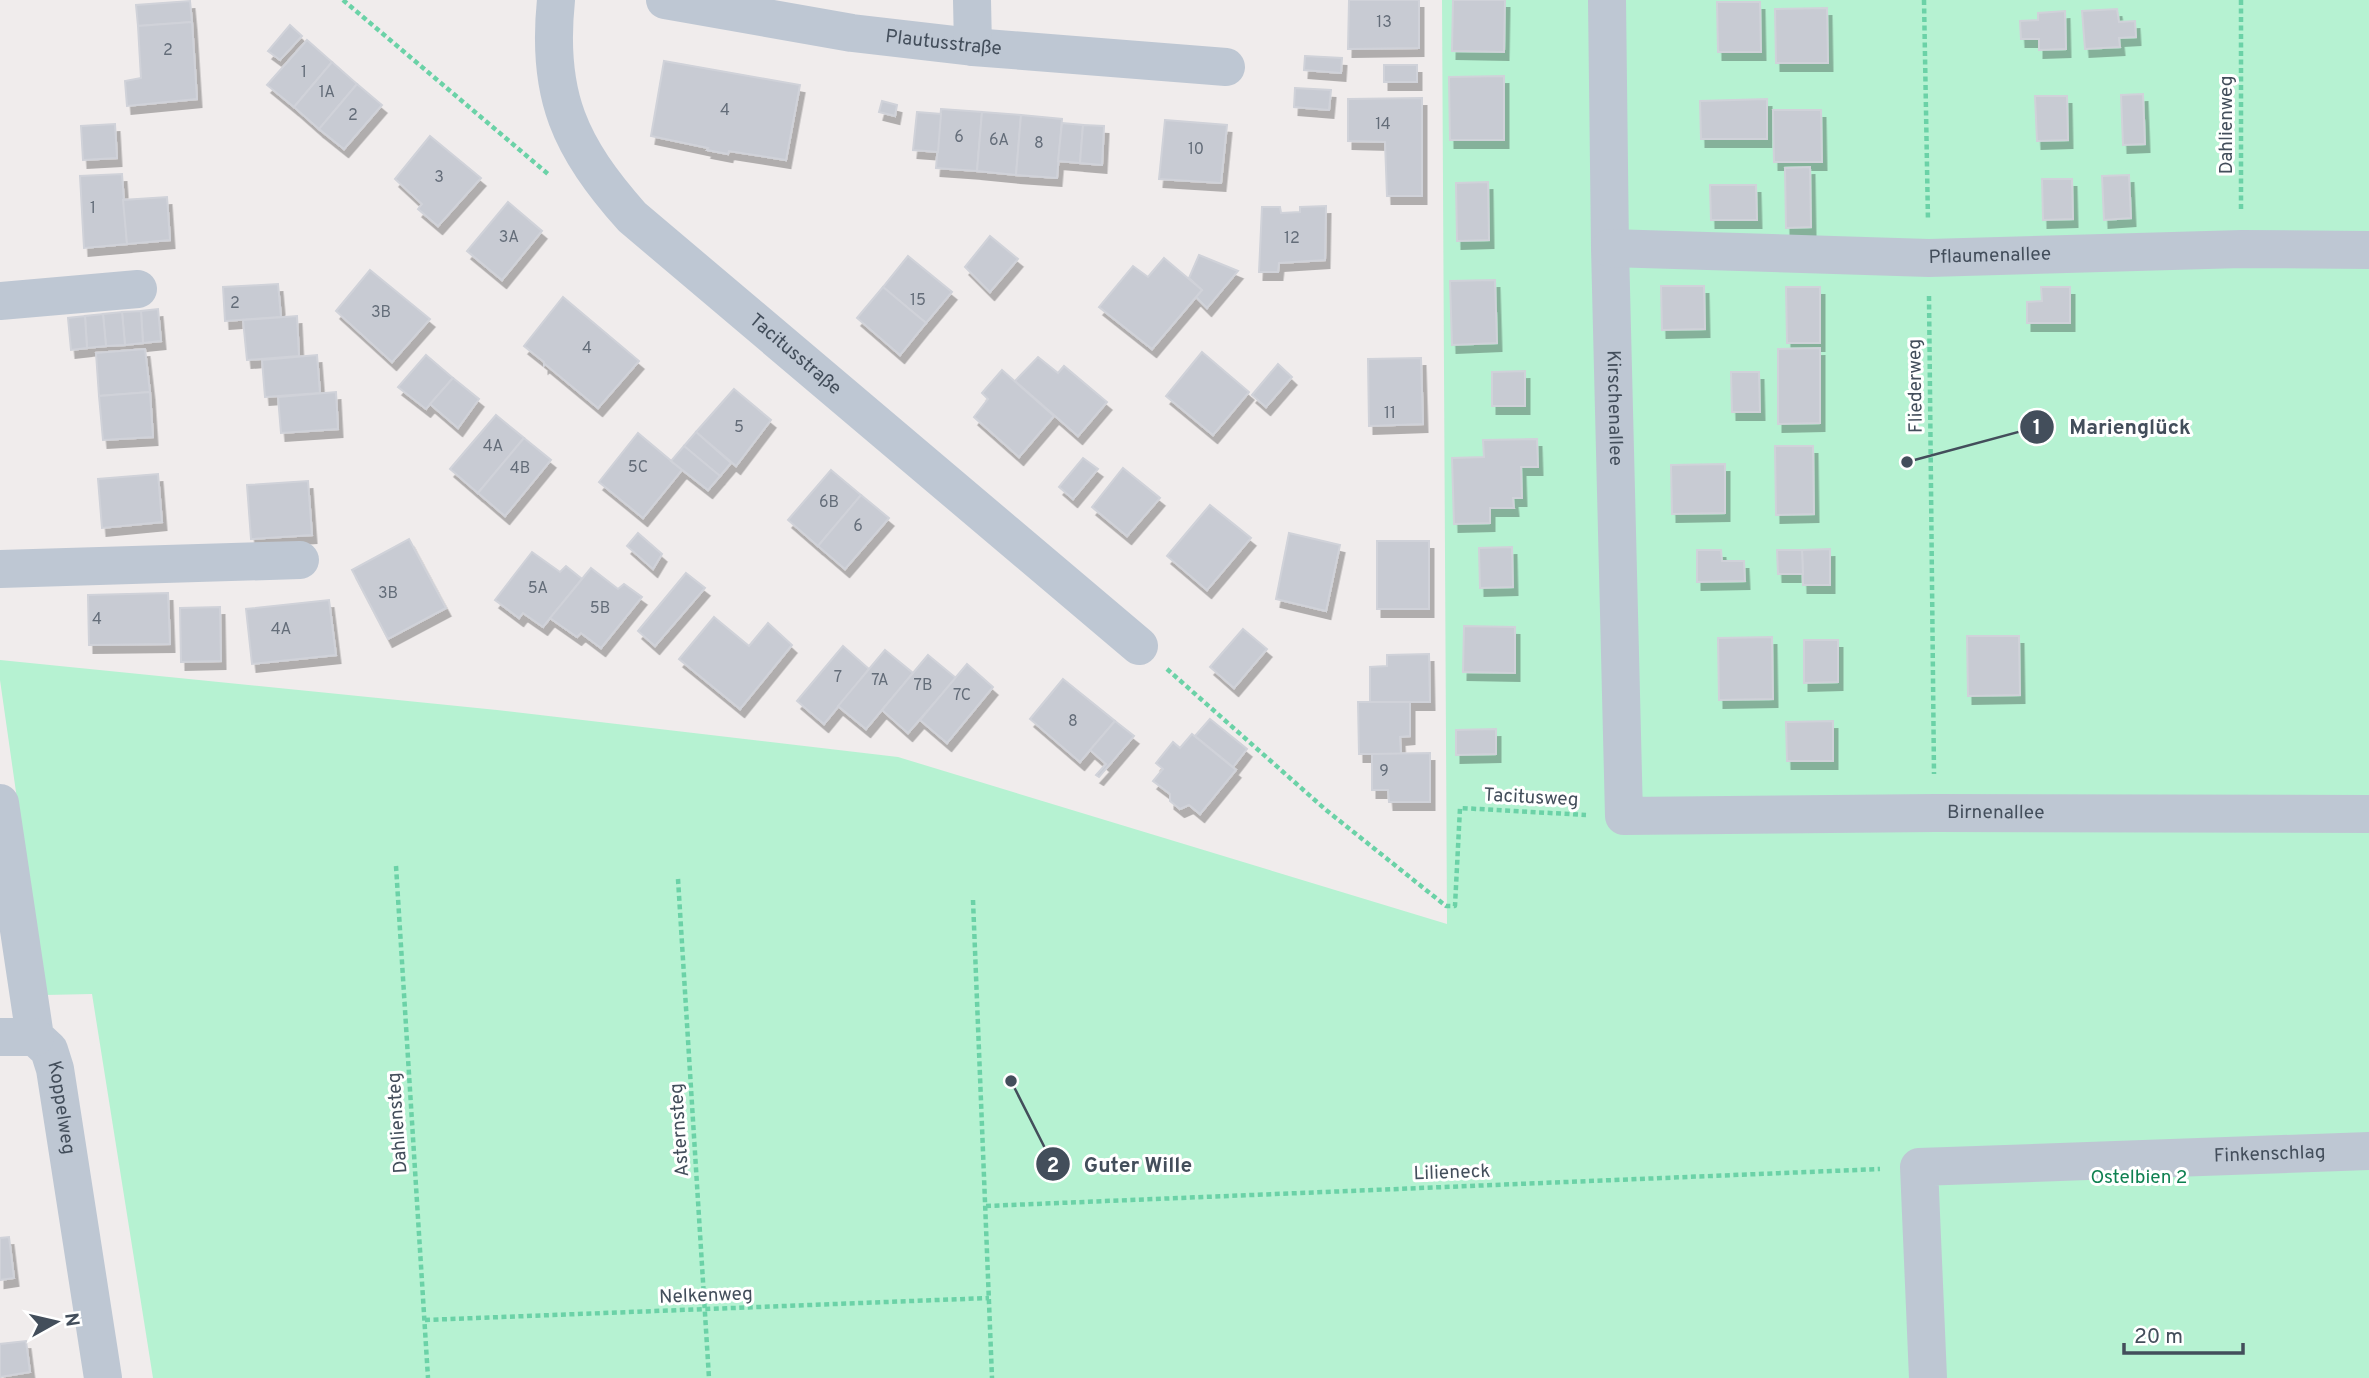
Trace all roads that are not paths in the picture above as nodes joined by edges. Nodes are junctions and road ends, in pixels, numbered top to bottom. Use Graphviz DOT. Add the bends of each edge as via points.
graph roads {
  1 [pos="556,0"];
  2 [pos="665,0"];
  3 [pos="972,0"];
  4 [pos="1607,0"];
  5 [pos="973,47"];
  6 [pos="1226,67"];
  7 [pos="1610,248"];
  8 [pos="2369,250"];
  9 [pos="138,289"];
  10 [pos="0,301"];
  11 [pos="300,560"];
  12 [pos="0,569"];
  13 [pos="1139,646"];
  14 [pos="0,803"];
  15 [pos="2369,814"];
  16 [pos="1624,817"];
  17 [pos="17,1037"];
  18 [pos="2369,1151"];
  19 [pos="103,1378"];
  20 [pos="1928,1378"];
  1 -- 13 [label="street, Tacitusstraße" via="552,35 561,101 589,164 632,218"];
  2 -- 5 [label="street, Plautusstraße" via="852,33"];
  3 -- 5 [label="street"];
  4 -- 7 [label="street, Kirschenallee"];
  5 -- 6 [label="street, Plautusstraße"];
  7 -- 8 [label="street, Pflaumenallee" via="1929,258"];
  7 -- 16 [label="street, Kirschenallee"];
  9 -- 10 [label="street"];
  11 -- 12 [label="street"];
  14 -- 17 [label="street, Koppelweg"];
  15 -- 16 [label="street, Birnenallee"];
  17 -- 19 [label="street, Koppelweg" via="49,1050 55,1069"];
  18 -- 20 [label="street, Finkenschlag" via="1919,1167"];
}
